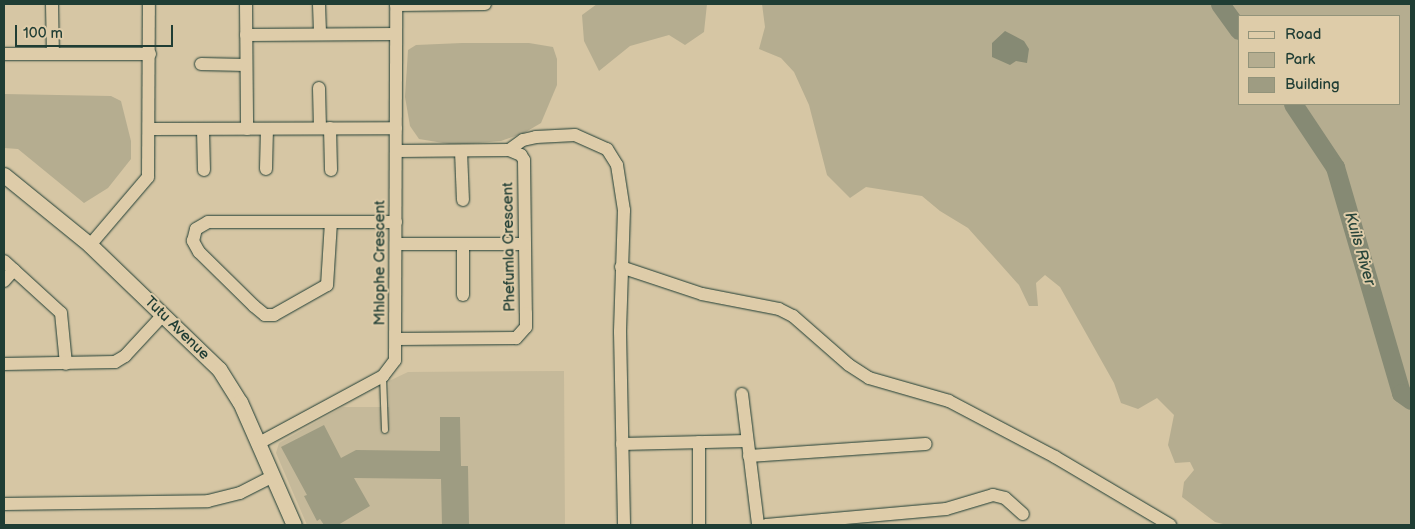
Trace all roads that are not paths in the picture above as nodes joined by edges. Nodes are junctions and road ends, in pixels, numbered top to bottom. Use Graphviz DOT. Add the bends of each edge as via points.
graph roads {
  1 [pos="52,4"];
  2 [pos="149,4"];
  3 [pos="246,4"];
  4 [pos="319,4"];
  5 [pos="396,4"];
  6 [pos="462,4"];
  7 [pos="485,4"];
  8 [pos="320,34"];
  9 [pos="396,34"];
  10 [pos="246,35"];
  11 [pos="4,54"];
  12 [pos="53,54"];
  13 [pos="150,54"];
  14 [pos="201,64"];
  15 [pos="246,65"];
  16 [pos="319,88"];
  17 [pos="325,128"];
  18 [pos="396,128"];
  19 [pos="149,129"];
  20 [pos="247,129"];
  21 [pos="267,129"];
  22 [pos="204,130"];
  23 [pos="509,150"];
  24 [pos="396,151"];
  25 [pos="461,151"];
  26 [pos="266,169"];
  27 [pos="204,170"];
  28 [pos="331,170"];
  29 [pos="4,175"];
  30 [pos="463,200"];
  31 [pos="331,222"];
  32 [pos="396,222"];
  33 [pos="397,244"];
  34 [pos="462,244"];
  35 [pos="525,244"];
  36 [pos="90,245"];
  37 [pos="4,261"];
  38 [pos="621,267"];
  39 [pos="14,270"];
  40 [pos="4,281"];
  41 [pos="463,295"];
  42 [pos="163,315"];
  43 [pos="397,340"];
  44 [pos="4,364"];
  45 [pos="66,364"];
  46 [pos="383,376"];
  47 [pos="742,394"];
  48 [pos="385,430"];
  49 [pos="747,441"];
  50 [pos="699,442"];
  51 [pos="259,443"];
  52 [pos="622,444"];
  53 [pos="926,444"];
  54 [pos="749,456"];
  55 [pos="272,477"];
  56 [pos="4,504"];
  57 [pos="1023,514"];
  58 [pos="294,525"];
  59 [pos="624,525"];
  60 [pos="699,525"];
  61 [pos="758,525"];
  62 [pos="766,525"];
  63 [pos="1170,525"];
  1 -- 12 [label="street"];
  2 -- 13 [label="street"];
  3 -- 10 [label="street"];
  4 -- 8 [label="street"];
  5 -- 6 [label="street"];
  5 -- 9 [label="street, Mhlophe Crescent"];
  6 -- 7 [label="street"];
  8 -- 9 [label="street"];
  8 -- 10 [label="street"];
  9 -- 18 [label="street, Mhlophe Crescent"];
  10 -- 15 [label="street"];
  11 -- 12 [label="street"];
  12 -- 13 [label="street"];
  13 -- 19 [label="street"];
  14 -- 15 [label="street"];
  15 -- 20 [label="street"];
  16 -- 17 [label="street"];
  17 -- 18 [label="street"];
  17 -- 21 [label="street"];
  17 -- 28 [label="street"];
  18 -- 24 [label="street, Mhlophe Crescent"];
  19 -- 22 [label="street"];
  19 -- 36 [label="street" via="148,177"];
  20 -- 21 [label="street"];
  20 -- 22 [label="street"];
  21 -- 26 [label="street"];
  22 -- 27 [label="street"];
  23 -- 25 [label="street"];
  23 -- 35 [label="street, Phefumla Crescent" via="518,152 524,160"];
  23 -- 38 [label="street" via="523,140 562,134 596,142 614,156 622,183 624,210"];
  24 -- 25 [label="street"];
  24 -- 32 [label="street, Mhlophe Crescent"];
  25 -- 30 [label="street"];
  29 -- 36 [label="street, Tutu Avenue"];
  31 -- 31 [label="street" via="327,285 274,315 265,314 254,306 199,252 193,242 196,229 208,222"];
  31 -- 32 [label="street"];
  32 -- 33 [label="street, Mhlophe Crescent"];
  33 -- 34 [label="street"];
  33 -- 43 [label="street, Mhlophe Crescent"];
  34 -- 35 [label="street"];
  34 -- 41 [label="street"];
  35 -- 43 [label="street, Phefumla Crescent" via="526,327 519,336"];
  36 -- 42 [label="street, Tutu Avenue"];
  37 -- 39 [label="street"];
  38 -- 52 [label="street"];
  38 -- 63 [label="street" via="702,294 779,310 793,316 849,365 869,378 949,401 1055,457"];
  39 -- 40 [label="street"];
  39 -- 45 [label="street" via="61,313"];
  42 -- 45 [label="street" via="119,360"];
  42 -- 51 [label="street, Tutu Avenue" via="226,380"];
  43 -- 46 [label="street, Mhlophe Crescent" via="396,360"];
  44 -- 45 [label="street"];
  46 -- 48 [label="lane"];
  46 -- 51 [label="street, Mhlophe Crescent"];
  47 -- 49 [label="street"];
  49 -- 50 [label="street"];
  49 -- 54 [label="street"];
  50 -- 52 [label="street"];
  50 -- 60 [label="street"];
  51 -- 55 [label="street, Tutu Avenue"];
  52 -- 59 [label="street"];
  53 -- 54 [label="street"];
  54 -- 61 [label="street"];
  55 -- 56 [label="street" via="240,493 208,501"];
  55 -- 58 [label="street, Tutu Avenue"];
  57 -- 62 [label="street" via="1004,498 993,495 946,509"];
}
